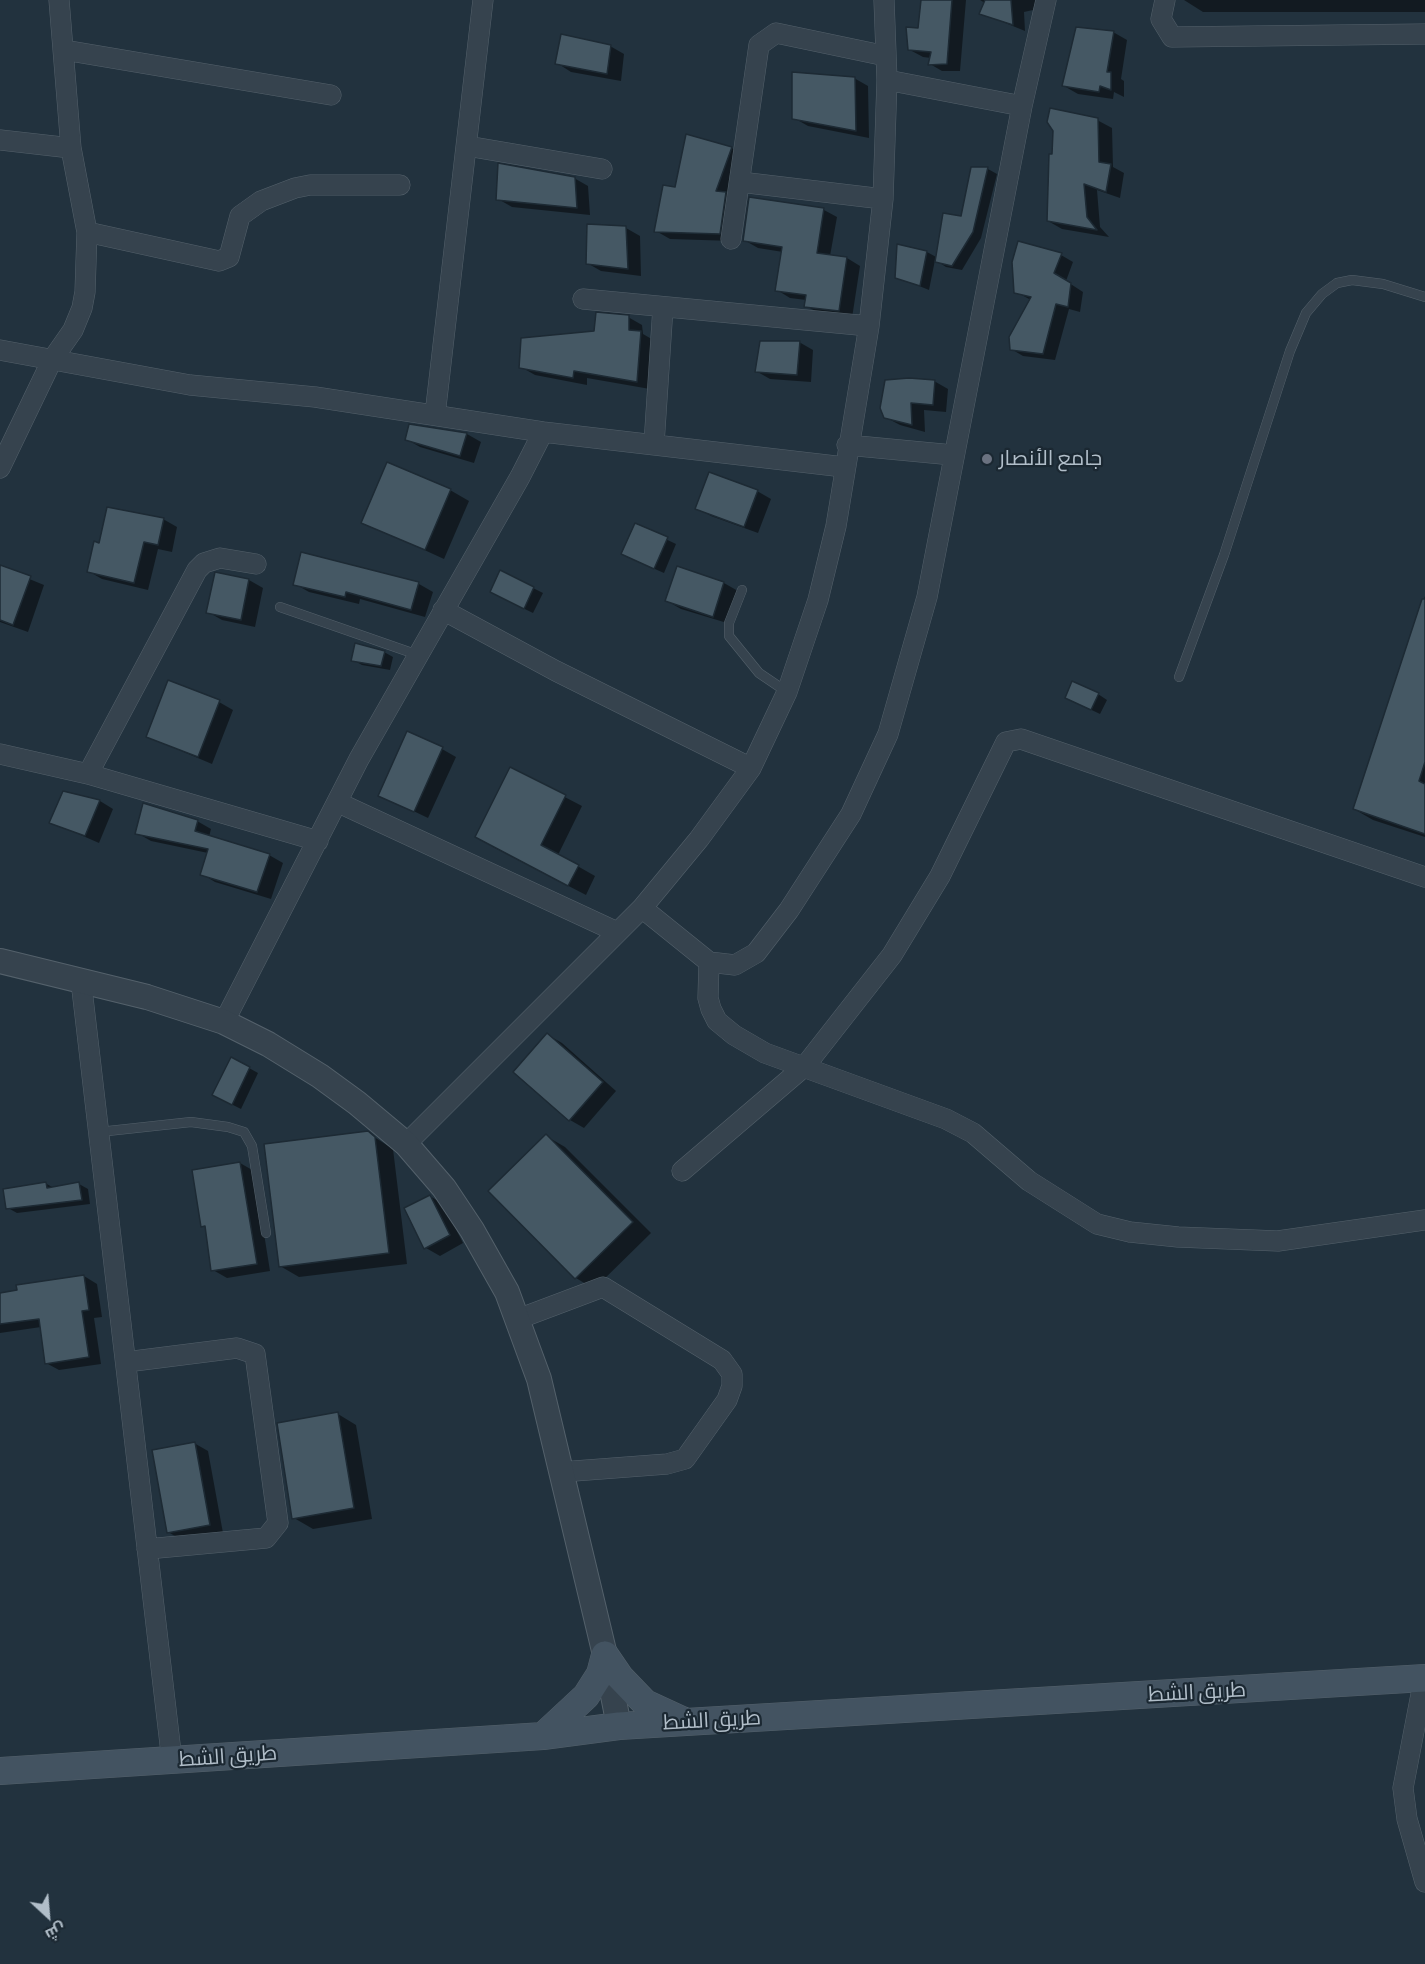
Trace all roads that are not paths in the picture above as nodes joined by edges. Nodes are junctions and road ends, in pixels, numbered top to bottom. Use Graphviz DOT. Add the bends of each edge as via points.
graph roads {
  1 [pos="59,0"];
  2 [pos="483,0"];
  3 [pos="884,0"];
  4 [pos="1046,0"];
  5 [pos="1166,0"];
  6 [pos="1425,34"];
  7 [pos="64,50"];
  8 [pos="886,57"];
  9 [pos="887,80"];
  10 [pos="331,95"];
  11 [pos="1022,106"];
  12 [pos="0,140"];
  13 [pos="467,146"];
  14 [pos="71,148"];
  15 [pos="602,169"];
  16 [pos="740,182"];
  17 [pos="400,185"];
  18 [pos="883,199"];
  19 [pos="87,232"];
  20 [pos="731,239"];
  21 [pos="1425,297"];
  22 [pos="583,299"];
  23 [pos="663,307"];
  24 [pos="869,326"];
  25 [pos="0,351"];
  26 [pos="52,360"];
  27 [pos="435,415"];
  28 [pos="543,432"];
  29 [pos="654,444"];
  30 [pos="848,445"];
  31 [pos="953,455"];
  32 [pos="844,467"];
  33 [pos="0,468"];
  34 [pos="256,564"];
  35 [pos="742,590"];
  36 [pos="280,607"];
  37 [pos="443,610"];
  38 [pos="418,655"];
  39 [pos="1179,677"];
  40 [pos="787,692"];
  41 [pos="0,754"];
  42 [pos="751,768"];
  43 [pos="88,774"];
  44 [pos="339,803"];
  45 [pos="318,841"];
  46 [pos="1425,877"];
  47 [pos="642,908"];
  48 [pos="617,932"];
  49 [pos="0,961"];
  50 [pos="709,962"];
  51 [pos="81,981"];
  52 [pos="224,1022"];
  53 [pos="805,1066"];
  54 [pos="99,1132"];
  55 [pos="406,1144"];
  56 [pos="682,1171"];
  57 [pos="1425,1220"];
  58 [pos="266,1233"];
  59 [pos="518,1318"];
  60 [pos="126,1362"];
  61 [pos="561,1472"];
  62 [pos="147,1550"];
  63 [pos="605,1655"];
  64 [pos="1425,1679"];
  65 [pos="688,1722"];
  66 [pos="619,1726"];
  67 [pos="543,1736"];
  68 [pos="172,1761"];
  69 [pos="0,1771"];
  70 [pos="1425,1882"];
  1 -- 7 [label="street"];
  2 -- 13 [label="street"];
  3 -- 8 [label="street"];
  4 -- 11 [label="street"];
  5 -- 6 [label="street" via="1161,19 1172,37"];
  7 -- 10 [label="street"];
  7 -- 14 [label="street"];
  8 -- 9 [label="street"];
  8 -- 16 [label="street" via="791,34 768,37 759,45"];
  9 -- 11 [label="street"];
  9 -- 18 [label="street"];
  11 -- 31 [label="street"];
  12 -- 14 [label="street"];
  13 -- 15 [label="street"];
  13 -- 27 [label="street"];
  14 -- 19 [label="street"];
  16 -- 18 [label="street"];
  16 -- 20 [label="street"];
  17 -- 19 [label="street" via="310,185 261,201 240,216 229,257 219,261"];
  18 -- 24 [label="street"];
  19 -- 26 [label="street" via="82,308 73,330"];
  21 -- 39 [label="lane" via="1383,284 1352,280 1322,294 1306,313"];
  22 -- 23 [label="street"];
  23 -- 24 [label="street"];
  23 -- 29 [label="street"];
  24 -- 30 [label="street"];
  25 -- 26 [label="street"];
  26 -- 27 [label="street" via="190,385 315,397"];
  26 -- 33 [label="street"];
  27 -- 28 [label="street"];
  28 -- 29 [label="street"];
  28 -- 37 [label="street"];
  29 -- 32 [label="street"];
  30 -- 31 [label="street"];
  30 -- 32 [label="street"];
  31 -- 50 [label="street" via="927,597 906,675 888,734 851,814 756,953 735,965"];
  32 -- 40 [label="street" via="836,526 818,600"];
  34 -- 43 [label="street" via="220,558 197,570"];
  35 -- 40 [label="lane" via="729,623 729,636 759,673"];
  36 -- 38 [label="lane"];
  37 -- 38 [label="street"];
  37 -- 42 [label="street"];
  38 -- 44 [label="street" via="359,759"];
  40 -- 42 [label="street"];
  41 -- 43 [label="street"];
  42 -- 47 [label="street"];
  43 -- 45 [label="street"];
  44 -- 45 [label="street"];
  44 -- 48 [label="street"];
  45 -- 52 [label="street"];
  46 -- 53 [label="street" via="1022,739 1006,742 940,876 892,955"];
  47 -- 48 [label="street"];
  47 -- 50 [label="street"];
  48 -- 55 [label="street"];
  49 -- 51 [label="street"];
  50 -- 53 [label="street" via="708,998 717,1021 755,1048"];
  51 -- 52 [label="street"];
  51 -- 54 [label="street"];
  52 -- 55 [label="street" via="320,1076"];
  53 -- 56 [label="street"];
  53 -- 57 [label="street" via="946,1119 973,1133 1029,1181 1097,1224 1178,1237 1278,1241"];
  54 -- 58 [label="lane" via="191,1122 244,1132 252,1146"];
  54 -- 60 [label="street"];
  55 -- 59 [label="street" via="444,1188 472,1230"];
  59 -- 61 [label="street" via="539,1378"];
  59 -- 61 [label="street" via="603,1287 722,1360 732,1374 727,1400 685,1459 667,1464"];
  60 -- 62 [label="street"];
  60 -- 62 [label="street" via="237,1348 255,1354 278,1523 266,1538"];
  61 -- 63 [label="street"];
  62 -- 68 [label="street"];
  63 -- 65 [label="main road" via="645,1702"];
  63 -- 66 [label="street"];
  63 -- 67 [label="main road" via="600,1674 586,1696"];
  64 -- 65 [label="main road, طريق الشط"];
  64 -- 70 [label="street" via="1403,1788 1407,1819"];
  65 -- 66 [label="main road, طريق الشط"];
  66 -- 67 [label="main road, طريق الشط"];
  67 -- 68 [label="main road, طريق الشط"];
  68 -- 69 [label="main road, طريق الشط"];
}
